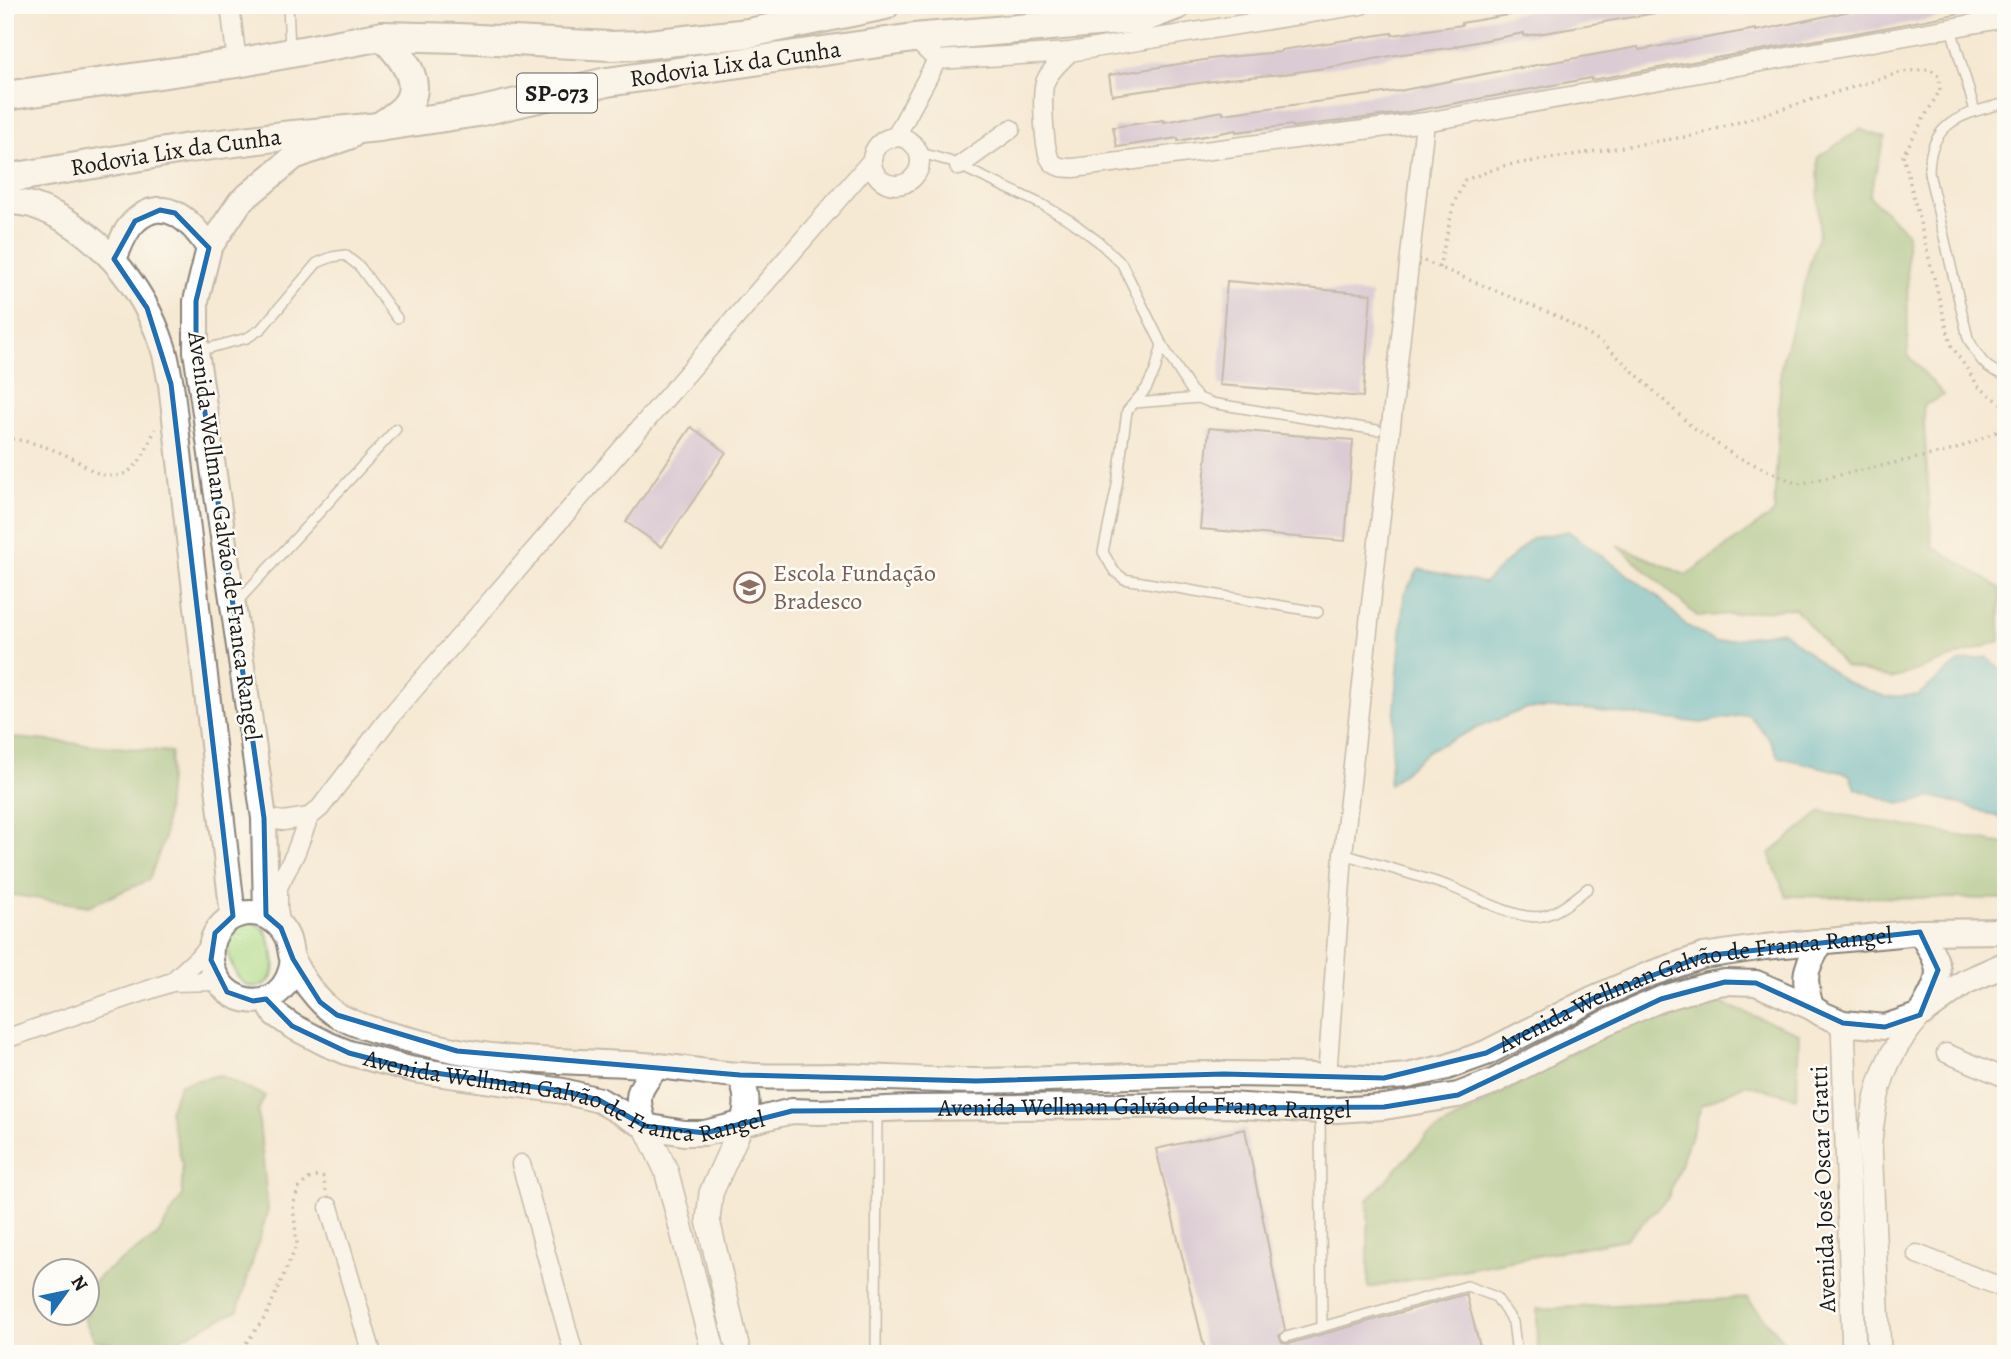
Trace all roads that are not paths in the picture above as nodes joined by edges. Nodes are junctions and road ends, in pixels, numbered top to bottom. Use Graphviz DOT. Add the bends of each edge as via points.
graph roads {
  1 [pos="230,5"];
  2 [pos="288,5"];
  3 [pos="885,5"];
  4 [pos="1177,5"];
  5 [pos="1361,5"];
  6 [pos="1116,13"];
  7 [pos="2006,18"];
  8 [pos="1951,28"];
  9 [pos="1005,30"];
  10 [pos="383,36"];
  11 [pos="914,38"];
  12 [pos="1070,52"];
  13 [pos="290,54"];
  14 [pos="982,57"];
  15 [pos="937,60"];
  16 [pos="237,64"];
  17 [pos="5,96"];
  18 [pos="2006,103"];
  19 [pos="1975,111"];
  20 [pos="1425,122"];
  21 [pos="379,127"];
  22 [pos="1011,129"];
  23 [pos="895,138"];
  24 [pos="918,152"];
  25 [pos="872,160"];
  26 [pos="959,166"];
  27 [pos="5,179"];
  28 [pos="5,201"];
  29 [pos="209,248"];
  30 [pos="114,259"];
  31 [pos="397,318"];
  32 [pos="1162,345"];
  33 [pos="196,351"];
  34 [pos="2006,375"];
  35 [pos="1199,398"];
  36 [pos="1133,403"];
  37 [pos="396,429"];
  38 [pos="1377,430"];
  39 [pos="233,606"];
  40 [pos="1318,612"];
  41 [pos="309,817"];
  42 [pos="264,818"];
  43 [pos="1343,854"];
  44 [pos="1588,888"];
  45 [pos="233,916"];
  46 [pos="274,921"];
  47 [pos="2006,931"];
  48 [pos="1920,932"];
  49 [pos="1822,941"];
  50 [pos="211,946"];
  51 [pos="293,960"];
  52 [pos="2006,964"];
  53 [pos="219,981"];
  54 [pos="173,982"];
  55 [pos="266,999"];
  56 [pos="1811,1007"];
  57 [pos="1920,1015"];
  58 [pos="1843,1023"];
  59 [pos="5,1039"];
  60 [pos="1946,1053"];
  61 [pos="657,1066"];
  62 [pos="740,1075"];
  63 [pos="1327,1077"];
  64 [pos="2006,1077"];
  65 [pos="877,1109"];
  66 [pos="1320,1111"];
  67 [pos="743,1122"];
  68 [pos="645,1126"];
  69 [pos="521,1164"];
  70 [pos="329,1207"];
  71 [pos="1917,1254"];
  72 [pos="2006,1289"];
  73 [pos="1322,1327"];
  74 [pos="1286,1337"];
  75 [pos="372,1354"];
  76 [pos="574,1354"];
  77 [pos="713,1354"];
  78 [pos="739,1354"];
  79 [pos="876,1354"];
  80 [pos="1517,1354"];
  81 [pos="1854,1354"];
  82 [pos="1879,1354"];
  1 -- 16 [label="street"];
  2 -- 13 [label="lane"];
  3 -- 10 [label="main road, Rodovia Lix da Cunha / SP-073" via="749,33 640,45"];
  4 -- 6 [label="main road, Rodovia Lix da Cunha / SP-073" via="1143,18"];
  5 -- 12 [label="street"];
  6 -- 9 [label="main road, Rodovia Lix da Cunha / SP-073"];
  7 -- 8 [label="street"];
  8 -- 19 [label="lane"];
  8 -- 20 [label="street"];
  9 -- 11 [label="main road, Rodovia Lix da Cunha / SP-073"];
  9 -- 14 [label="street"];
  10 -- 13 [label="main road, Rodovia Lix da Cunha / SP-073"];
  10 -- 21 [label="main road" via="400,54 413,79 406,106"];
  11 -- 15 [label="street"];
  11 -- 21 [label="main road, Rodovia Lix da Cunha / SP-073" via="607,82 478,112"];
  12 -- 14 [label="street"];
  12 -- 20 [label="street" via="1049,75 1044,90 1045,149 1060,168"];
  13 -- 16 [label="main road, Rodovia Lix da Cunha / SP-073"];
  14 -- 15 [label="street"];
  15 -- 23 [label="street"];
  16 -- 17 [label="main road, Rodovia Lix da Cunha / SP-073"];
  18 -- 19 [label="lane"];
  19 -- 34 [label="lane" via="1943,128 1933,143 1929,173 1968,338 1981,362"];
  20 -- 43 [label="street"];
  21 -- 27 [label="main road, Rodovia Lix da Cunha / SP-073" via="190,148"];
  21 -- 29 [label="main road, Avenida Wellman Galvão de Franca Rangel" via="294,157 240,202"];
  22 -- 26 [label="street"];
  23 -- 24 [label="street" via="904,139"];
  23 -- 25 [label="street" via="878,145"];
  24 -- 25 [label="street" via="918,169 901,185 877,176"];
  24 -- 26 [label="lane"];
  25 -- 41 [label="street" via="400,705"];
  26 -- 32 [label="lane" via="1043,205 1099,242 1122,264"];
  28 -- 30 [label="main road, Avenida Wellman Galvão de Franca Rangel" via="31,205 67,222"];
  29 -- 30 [label="main road" via="188,220 160,210 135,221"];
  29 -- 33 [label="main road, Avenida Wellman Galvão de Franca Rangel" via="195,301"];
  30 -- 45 [label="main road, Avenida Wellman Galvão de Franca Rangel" via="147,308 163,347 171,384"];
  31 -- 33 [label="lane" via="360,267 345,255 332,257 317,263 261,329 247,338"];
  32 -- 35 [label="lane"];
  32 -- 36 [label="lane" via="1155,372"];
  33 -- 39 [label="main road, Avenida Wellman Galvão de Franca Rangel"];
  35 -- 36 [label="lane"];
  35 -- 38 [label="lane"];
  36 -- 40 [label="lane" via="1124,422 1103,552 1114,571 1124,579"];
  37 -- 39 [label="lane"];
  39 -- 42 [label="main road, Avenida Wellman Galvão de Franca Rangel"];
  41 -- 42 [label="street"];
  41 -- 46 [label="street" via="278,887"];
  42 -- 46 [label="main road, Avenida Wellman Galvão de Franca Rangel"];
  43 -- 44 [label="lane" via="1527,916 1543,916"];
  43 -- 63 [label="street"];
  45 -- 46 [label="main road" via="248,913"];
  45 -- 50 [label="main road" via="215,933"];
  46 -- 51 [label="main road" via="288,939"];
  47 -- 48 [label="main road, Avenida Wellman Galvão de Franca Rangel"];
  48 -- 49 [label="main road, Avenida Wellman Galvão de Franca Rangel"];
  48 -- 57 [label="main road" via="1938,970 1937,982"];
  49 -- 56 [label="main road" via="1805,976"];
  49 -- 63 [label="main road, Avenida Wellman Galvão de Franca Rangel" via="1703,956 1594,998 1486,1053 1447,1067 1384,1078"];
  50 -- 53 [label="main road"];
  50 -- 54 [label="street"];
  51 -- 55 [label="main road" via="286,984"];
  51 -- 61 [label="main road, Avenida Wellman Galvão de Franca Rangel" via="320,1002 337,1015 400,1036 494,1056"];
  52 -- 57 [label="main road, Avenida Wellman Galvão de Franca Rangel" via="1965,982"];
  53 -- 54 [label="street"];
  53 -- 55 [label="main road" via="239,999"];
  54 -- 59 [label="street"];
  55 -- 68 [label="main road, Avenida Wellman Galvão de Franca Rangel" via="275,1014 292,1027 349,1053 414,1070 563,1090 599,1100"];
  56 -- 58 [label="main road, Avenida Wellman Galvão de Franca Rangel"];
  56 -- 66 [label="main road, Avenida Wellman Galvão de Franca Rangel" via="1756,983 1708,985 1605,1023 1495,1081 1458,1095"];
  57 -- 58 [label="main road, Avenida Wellman Galvão de Franca Rangel" via="1885,1027"];
  57 -- 82 [label="street, Avenida José Oscar Gratti" via="1884,1070 1872,1121"];
  58 -- 81 [label="street, Avenida José Oscar Gratti"];
  60 -- 64 [label="street"];
  61 -- 62 [label="main road, Avenida Wellman Galvão de Franca Rangel"];
  61 -- 68 [label="main road" via="640,1091 639,1109"];
  62 -- 63 [label="main road, Avenida Wellman Galvão de Franca Rangel" via="976,1081 1224,1074"];
  62 -- 67 [label="main road" via="748,1099"];
  65 -- 66 [label="main road, Avenida Wellman Galvão de Franca Rangel" via="1228,1105"];
  65 -- 67 [label="main road, Avenida Wellman Galvão de Franca Rangel" via="792,1111"];
  65 -- 79 [label="lane"];
  66 -- 73 [label="lane"];
  67 -- 68 [label="main road, Avenida Wellman Galvão de Franca Rangel" via="705,1133"];
  67 -- 78 [label="street" via="711,1194 708,1220"];
  68 -- 77 [label="street" via="666,1170"];
  69 -- 76 [label="street"];
  70 -- 75 [label="street"];
  71 -- 72 [label="street"];
  73 -- 74 [label="lane"];
  73 -- 80 [label="lane" via="1467,1286 1496,1297 1513,1322"];
}
